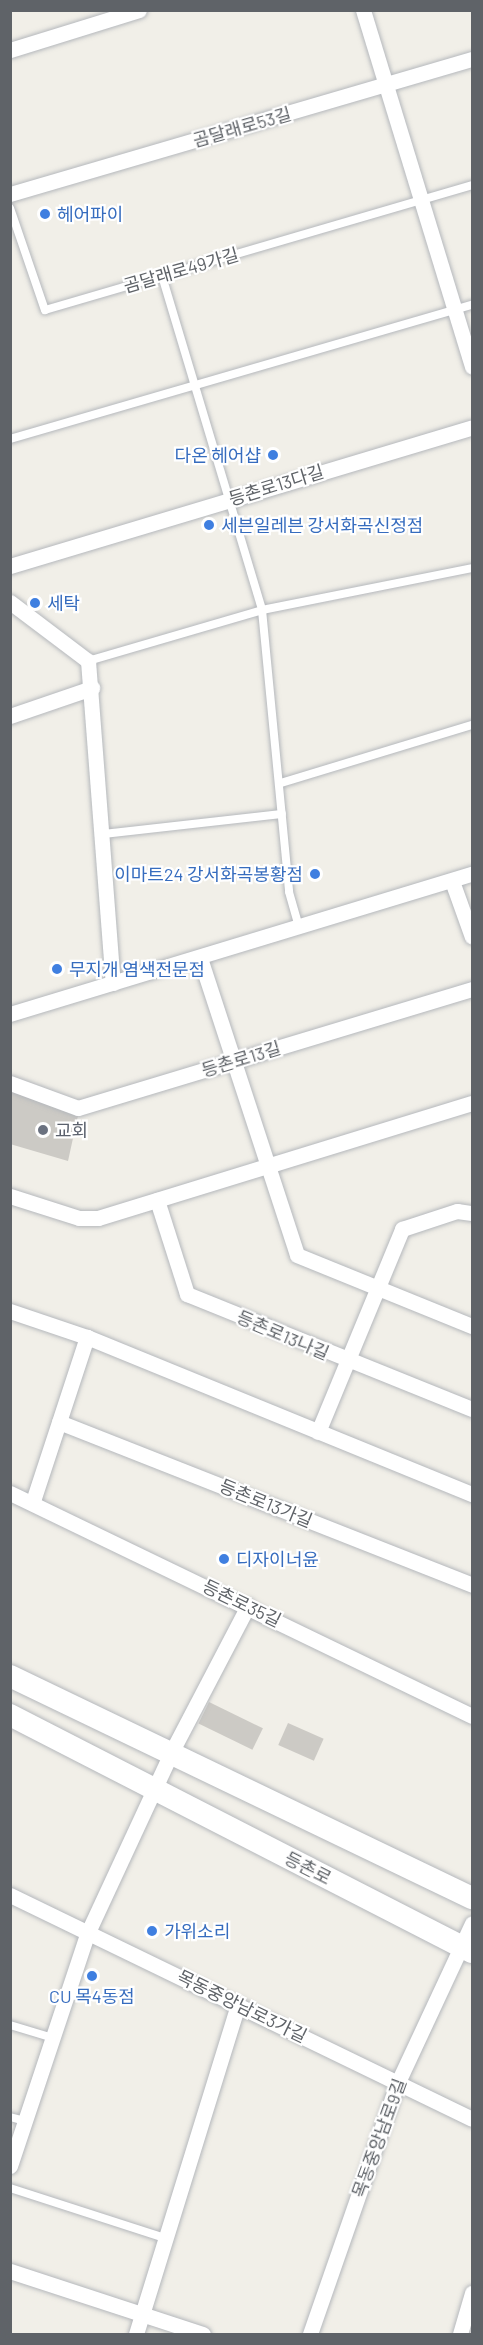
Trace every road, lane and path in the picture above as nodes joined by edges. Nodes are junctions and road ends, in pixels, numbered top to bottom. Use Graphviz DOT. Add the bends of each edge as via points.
graph roads {
  1 [pos="139,10"];
  2 [pos="363,10"];
  3 [pos="10,50"];
  4 [pos="472,59"];
  5 [pos="386,86"];
  6 [pos="472,185"];
  7 [pos="10,194"];
  8 [pos="421,200"];
  9 [pos="10,208"];
  10 [pos="162,276"];
  11 [pos="472,305"];
  12 [pos="455,311"];
  13 [pos="472,367"];
  14 [pos="196,384"];
  15 [pos="472,427"];
  16 [pos="10,439"];
  17 [pos="230,499"];
  18 [pos="10,566"];
  19 [pos="472,568"];
  20 [pos="10,602"];
  21 [pos="262,610"];
  22 [pos="88,662"];
  23 [pos="92,687"];
  24 [pos="10,716"];
  25 [pos="472,725"];
  26 [pos="281,783"];
  27 [pos="282,813"];
  28 [pos="103,834"];
  29 [pos="472,874"];
  30 [pos="452,881"];
  31 [pos="300,928"];
  32 [pos="472,937"];
  33 [pos="200,958"];
  34 [pos="113,983"];
  35 [pos="472,989"];
  36 [pos="10,1014"];
  37 [pos="235,1061"];
  38 [pos="10,1083"];
  39 [pos="472,1103"];
  40 [pos="270,1165"];
  41 [pos="10,1196"];
  42 [pos="156,1200"];
  43 [pos="472,1213"];
  44 [pos="377,1290"];
  45 [pos="10,1311"];
  46 [pos="472,1326"];
  47 [pos="87,1337"];
  48 [pos="347,1362"];
  49 [pos="472,1409"];
  50 [pos="59,1422"];
  51 [pos="318,1432"];
  52 [pos="10,1493"];
  53 [pos="472,1494"];
  54 [pos="33,1501"];
  55 [pos="472,1585"];
  56 [pos="248,1606"];
  57 [pos="10,1676"];
  58 [pos="10,1715"];
  59 [pos="472,1716"];
  60 [pos="171,1753"];
  61 [pos="154,1789"];
  62 [pos="10,1895"];
  63 [pos="472,1898"];
  64 [pos="472,1923"];
  65 [pos="88,1932"];
  66 [pos="467,1950"];
  67 [pos="238,2004"];
  68 [pos="10,2025"];
  69 [pos="53,2038"];
  70 [pos="398,2082"];
  71 [pos="18,2119"];
  72 [pos="472,2119"];
  73 [pos="10,2166"];
  74 [pos="10,2188"];
  75 [pos="165,2238"];
  76 [pos="10,2271"];
  77 [pos="472,2293"];
  78 [pos="141,2314"];
  79 [pos="136,2334"];
  80 [pos="203,2334"];
  81 [pos="310,2334"];
  82 [pos="460,2334"];
  1 -- 3 [label="street"];
  2 -- 5 [label="street"];
  4 -- 5 [label="street, 곰달래로53길"];
  5 -- 7 [label="street, 곰달래로53길"];
  5 -- 8 [label="street"];
  6 -- 8 [label="lane, 곰달래로49가길"];
  8 -- 10 [label="lane, 곰달래로49가길"];
  8 -- 12 [label="street"];
  9 -- 10 [label="lane, 곰달래로49가길" via="45,310"];
  10 -- 14 [label="lane"];
  11 -- 12 [label="lane"];
  12 -- 13 [label="street"];
  12 -- 14 [label="lane"];
  14 -- 16 [label="lane"];
  14 -- 17 [label="lane"];
  15 -- 17 [label="street, 등촌로13다길"];
  17 -- 18 [label="street, 등촌로13다길"];
  17 -- 21 [label="lane"];
  19 -- 21 [label="lane"];
  20 -- 22 [label="street"];
  21 -- 22 [label="lane"];
  21 -- 26 [label="lane"];
  22 -- 23 [label="street"];
  23 -- 24 [label="street"];
  23 -- 28 [label="street"];
  25 -- 26 [label="lane"];
  26 -- 27 [label="lane"];
  27 -- 28 [label="lane"];
  27 -- 31 [label="lane" via="289,892"];
  28 -- 34 [label="street"];
  29 -- 30 [label="street"];
  30 -- 31 [label="street"];
  30 -- 32 [label="street"];
  31 -- 33 [label="street"];
  33 -- 34 [label="street"];
  33 -- 37 [label="street"];
  34 -- 36 [label="street"];
  35 -- 37 [label="street, 등촌로13길"];
  37 -- 38 [label="street, 등촌로13길" via="78,1108"];
  37 -- 40 [label="street"];
  39 -- 40 [label="street"];
  40 -- 42 [label="street"];
  40 -- 44 [label="street" via="297,1255"];
  41 -- 42 [label="street" via="79,1218 98,1218"];
  42 -- 48 [label="street, 등촌로13나길" via="187,1294"];
  43 -- 44 [label="street" via="457,1211 402,1229"];
  44 -- 46 [label="street"];
  44 -- 48 [label="street"];
  45 -- 47 [label="street"];
  47 -- 50 [label="street"];
  47 -- 51 [label="street"];
  48 -- 49 [label="street, 등촌로13나길"];
  48 -- 51 [label="street"];
  50 -- 54 [label="street"];
  50 -- 55 [label="street, 등촌로13가길"];
  51 -- 53 [label="street"];
  52 -- 54 [label="street, 등촌로35길"];
  54 -- 56 [label="street, 등촌로35길"];
  56 -- 59 [label="street, 등촌로35길"];
  56 -- 60 [label="street"];
  57 -- 60 [label="main road"];
  58 -- 61 [label="main road, 등촌로"];
  60 -- 61 [label="street"];
  60 -- 63 [label="main road"];
  61 -- 65 [label="street"];
  61 -- 66 [label="main road, 등촌로"];
  62 -- 65 [label="street, 목동중앙남로3가길"];
  64 -- 66 [label="street"];
  65 -- 67 [label="street, 목동중앙남로3가길"];
  65 -- 69 [label="street"];
  66 -- 70 [label="street, 목동중앙남로9길"];
  67 -- 70 [label="street, 목동중앙남로3가길"];
  67 -- 75 [label="street"];
  68 -- 69 [label="lane"];
  69 -- 71 [label="street"];
  70 -- 72 [label="street, 목동중앙남로3가길"];
  70 -- 81 [label="street, 목동중앙남로9길"];
  71 -- 73 [label="street"];
  74 -- 75 [label="lane"];
  75 -- 78 [label="street"];
  76 -- 78 [label="street"];
  77 -- 82 [label="street"];
  78 -- 79 [label="street"];
  78 -- 80 [label="street"];
}
